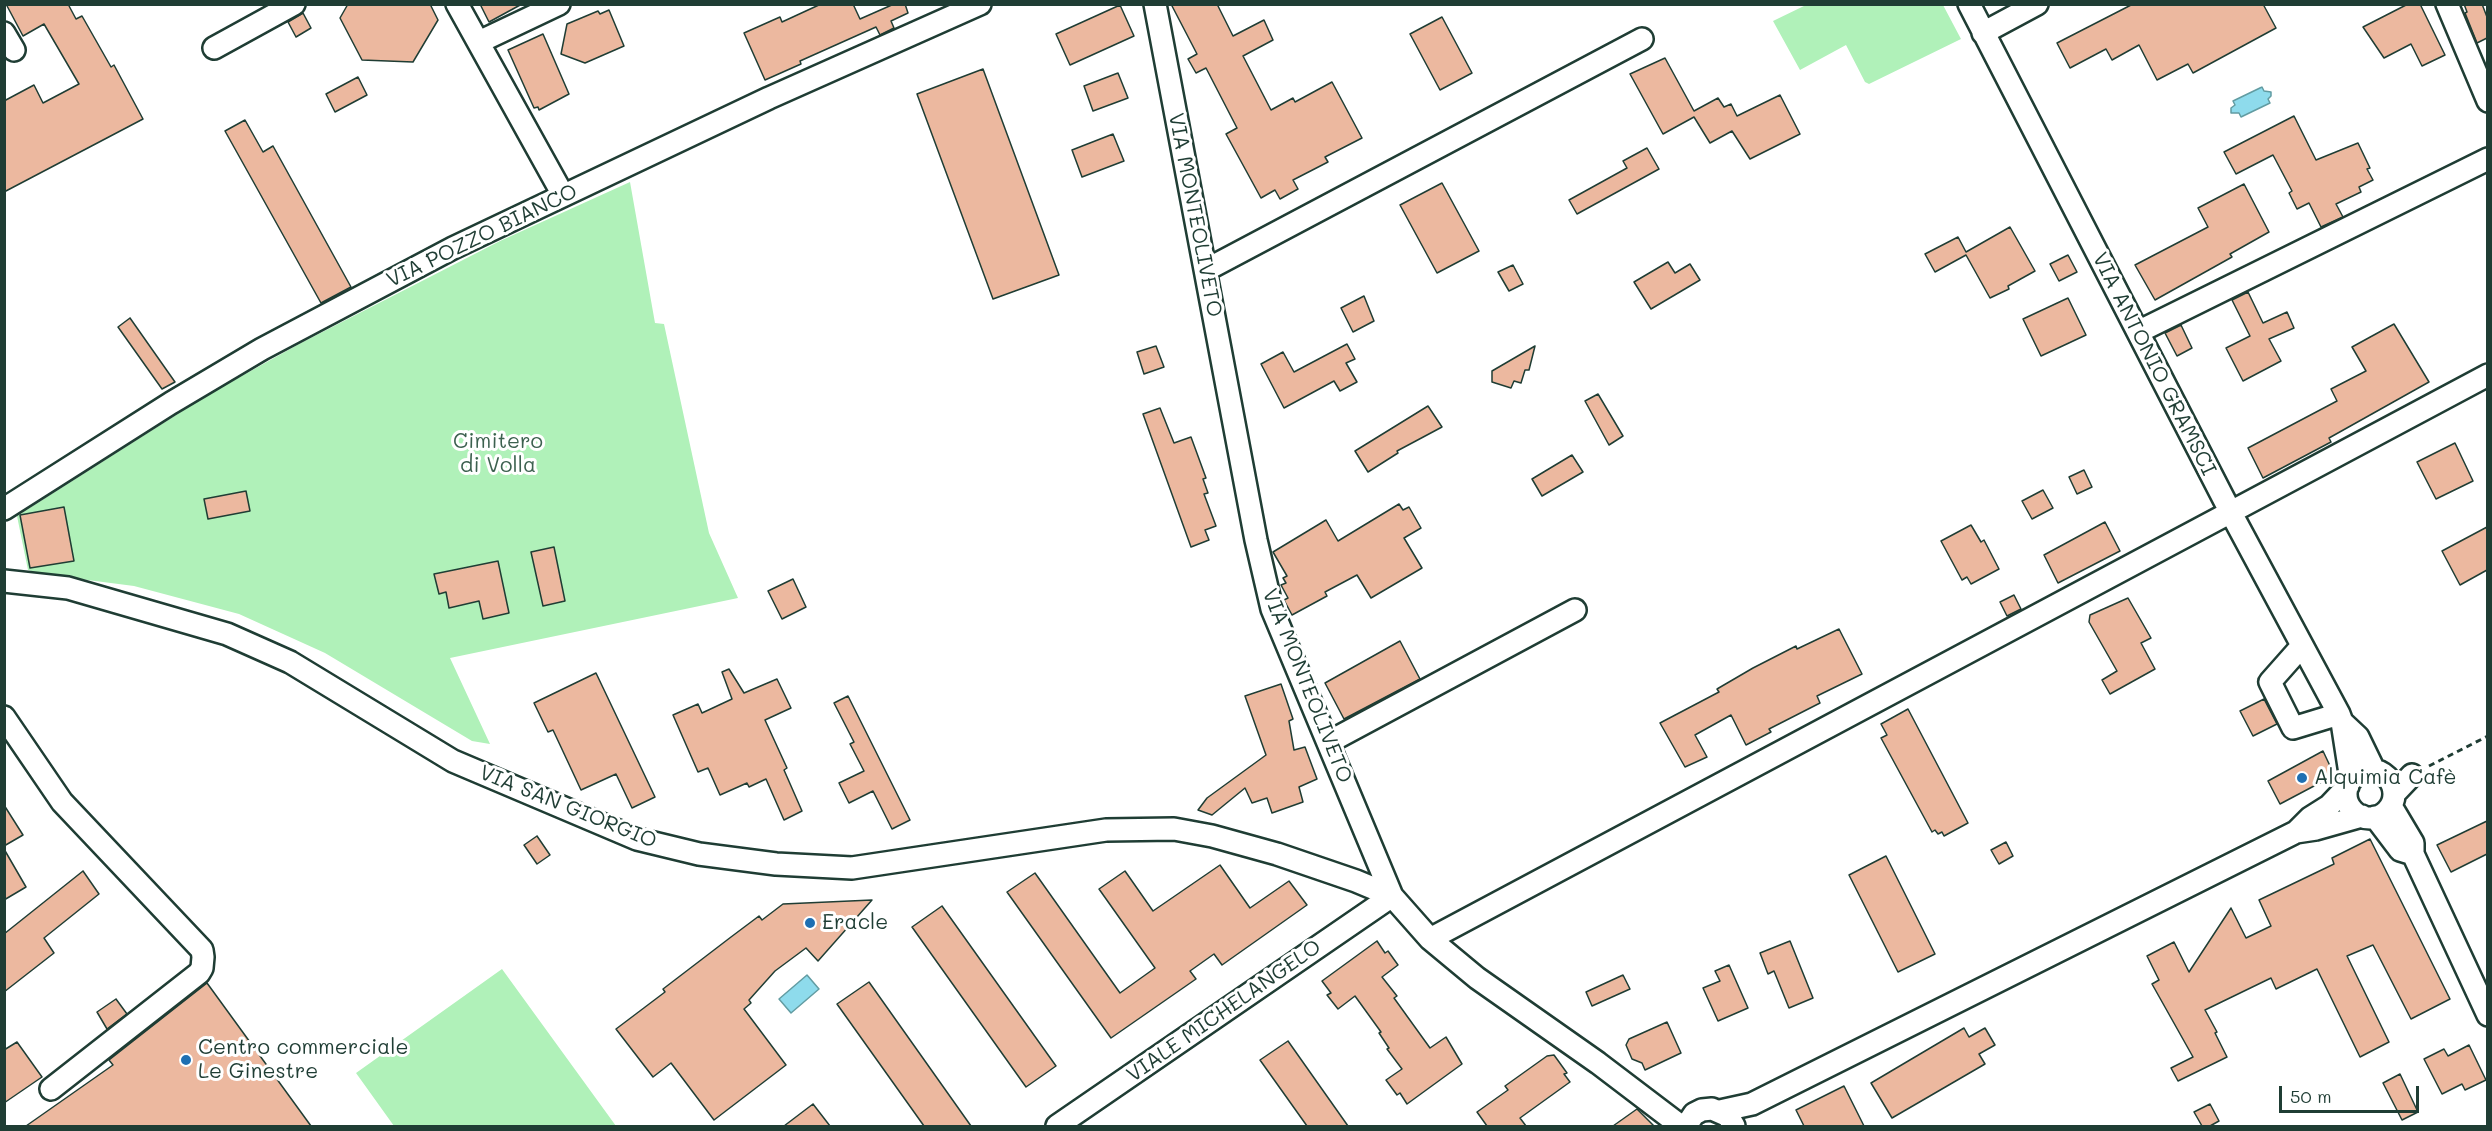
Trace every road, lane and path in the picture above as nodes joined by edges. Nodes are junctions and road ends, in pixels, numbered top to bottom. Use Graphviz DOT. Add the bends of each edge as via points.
graph roads {
  1 [pos="294,4"];
  2 [pos="457,4"];
  3 [pos="559,4"];
  4 [pos="980,4"];
  5 [pos="1155,4"];
  6 [pos="1969,4"];
  7 [pos="2037,4"];
  8 [pos="2447,4"];
  9 [pos="1983,33"];
  10 [pos="1642,39"];
  11 [pos="479,42"];
  12 [pos="214,48"];
  13 [pos="2487,101"];
  14 [pos="2487,159"];
  15 [pos="563,195"];
  16 [pos="1206,270"];
  17 [pos="2138,332"];
  18 [pos="2487,375"];
  19 [pos="4,509"];
  20 [pos="2232,513"];
  21 [pos="11,580"];
  22 [pos="1575,610"];
  23 [pos="2301,647"];
  24 [pos="4,717"];
  25 [pos="2340,718"];
  26 [pos="2487,736"];
  27 [pos="1329,742"];
  28 [pos="2412,775"];
  29 [pos="2349,783"];
  30 [pos="2381,797"];
  31 [pos="2296,832"];
  32 [pos="1392,896"];
  33 [pos="1430,939"];
  34 [pos="2487,1015"];
  35 [pos="51,1089"];
  36 [pos="1649,1100"];
  37 [pos="1724,1118"];
  38 [pos="1057,1126"];
  39 [pos="1681,1126"];
  40 [pos="1686,1126"];
  1 -- 12 [label="street"];
  2 -- 11 [label="street"];
  3 -- 11 [label="street"];
  4 -- 15 [label="street, VIA POZZO BIANCO"];
  5 -- 16 [label="street, VIA MONTEOLIVETO"];
  6 -- 9 [label="street, VIA ANTONIO GRAMSCI"];
  7 -- 9 [label="street"];
  8 -- 13 [label="street"];
  9 -- 17 [label="street, VIA ANTONIO GRAMSCI"];
  10 -- 16 [label="street"];
  11 -- 15 [label="street"];
  14 -- 17 [label="street"];
  15 -- 19 [label="street, VIA POZZO BIANCO" via="262,349"];
  16 -- 27 [label="street, VIA MONTEOLIVETO" via="1272,609"];
  17 -- 20 [label="street, VIA ANTONIO GRAMSCI"];
  18 -- 20 [label="street"];
  20 -- 23 [label="street, VIA ANTONIO GRAMSCI"];
  20 -- 33 [label="street"];
  21 -- 32 [label="street, VIA SAN GIORGIO" via="68,588 227,634 290,662 453,761 637,839 699,854 852,868 1106,830 1174,829 1276,854"];
  22 -- 27 [label="street"];
  23 -- 25 [label="street, VIA ANTONIO GRAMSCI"];
  23 -- 25 [label="street" via="2270,682 2293,728"];
  24 -- 35 [label="street" via="62,802 202,950 203,957 199,973"];
  25 -- 29 [label="street, VIA ANTONIO GRAMSCI"];
  25 -- 30 [label="street, VIA ANTONIO GRAMSCI" via="2358,737"];
  26 -- 28 [label="path"];
  27 -- 32 [label="street, VIA MONTEOLIVETO"];
  28 -- 30 [label="street"];
  29 -- 30 [label="street" via="2357,774"];
  29 -- 30 [label="street, VIA ANTONIO GRAMSCI" via="2351,807"];
  29 -- 31 [label="street" via="2329,806"];
  30 -- 31 [label="street" via="2316,829"];
  30 -- 34 [label="street, VIA ANTONIO GRAMSCI" via="2400,850 2413,854"];
  31 -- 37 [label="street"];
  32 -- 33 [label="street, VIA MONTEOLIVETO"];
  32 -- 38 [label="street, VIALE MICHELANGELO"];
  33 -- 36 [label="street, VIA MONTEOLIVETO" via="1477,978"];
  36 -- 37 [label="street, VIA MONTEOLIVETO"];
  36 -- 39 [label="street, VIA MONTEOLIVETO"];
  37 -- 40 [label="street" via="1694,1114"];
}
